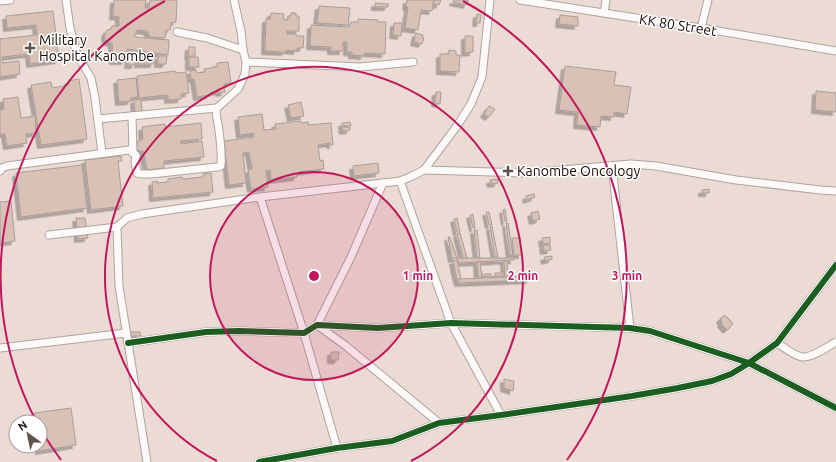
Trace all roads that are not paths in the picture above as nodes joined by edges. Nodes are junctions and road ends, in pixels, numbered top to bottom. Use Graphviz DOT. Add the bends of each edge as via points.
graph roads {
  1 [pos="10,0"];
  2 [pos="66,0"];
  3 [pos="234,0"];
  4 [pos="490,0"];
  5 [pos="520,0"];
  6 [pos="606,0"];
  7 [pos="708,0"];
  8 [pos="0,2"];
  9 [pos="604,13"];
  10 [pos="701,28"];
  11 [pos="177,32"];
  12 [pos="243,50"];
  13 [pos="836,51"];
  14 [pos="246,62"];
  15 [pos="413,62"];
  16 [pos="217,108"];
  17 [pos="132,116"];
  18 [pos="98,119"];
  19 [pos="102,153"];
  20 [pos="133,153"];
  21 [pos="612,166"];
  22 [pos="424,170"];
  23 [pos="0,171"];
  24 [pos="400,181"];
  25 [pos="383,183"];
  26 [pos="836,191"];
  27 [pos="260,197"];
  28 [pos="117,227"];
  29 [pos="49,236"];
  30 [pos="836,265"];
  31 [pos="451,323"];
  32 [pos="317,325"];
  33 [pos="630,328"];
  34 [pos="304,332"];
  35 [pos="126,333"];
  36 [pos="836,342"];
  37 [pos="128,343"];
  38 [pos="777,343"];
  39 [pos="0,348"];
  40 [pos="749,363"];
  41 [pos="836,408"];
  42 [pos="501,415"];
  43 [pos="439,423"];
  44 [pos="337,448"];
  45 [pos="147,462"];
  46 [pos="259,462"];
  1 -- 8 [label="street"];
  2 -- 18 [label="street" via="70,28 78,55 91,78"];
  3 -- 12 [label="street"];
  4 -- 22 [label="street" via="482,77 471,104"];
  5 -- 9 [label="street, KK 80 Street"];
  6 -- 9 [label="street"];
  7 -- 10 [label="street"];
  9 -- 10 [label="street, KK 80 Street"];
  10 -- 13 [label="street, KK 80 Street"];
  11 -- 12 [label="street" via="208,38"];
  12 -- 14 [label="street"];
  14 -- 15 [label="street" via="360,67"];
  14 -- 16 [label="street" via="245,74 238,89"];
  16 -- 17 [label="street"];
  16 -- 20 [label="street" via="220,166 141,174 137,173 136,155"];
  17 -- 18 [label="street"];
  17 -- 20 [label="street"];
  18 -- 19 [label="street"];
  19 -- 20 [label="street" via="128,150"];
  19 -- 23 [label="street" via="7,166"];
  21 -- 22 [label="street" via="527,173"];
  21 -- 26 [label="street" via="656,166 736,180"];
  21 -- 33 [label="street"];
  22 -- 24 [label="street"];
  24 -- 25 [label="street"];
  24 -- 31 [label="street"];
  25 -- 27 [label="street"];
  25 -- 32 [label="street" via="351,257"];
  27 -- 28 [label="street" via="142,214 127,218"];
  27 -- 34 [label="street"];
  28 -- 29 [label="street"];
  28 -- 35 [label="street" via="119,286"];
  30 -- 38 [label="street"];
  31 -- 32 [label="street" via="378,328"];
  31 -- 33 [label="street"];
  31 -- 42 [label="street"];
  32 -- 34 [label="street"];
  32 -- 43 [label="street"];
  33 -- 40 [label="street" via="650,331"];
  34 -- 37 [label="street" via="206,332"];
  34 -- 44 [label="street"];
  35 -- 37 [label="street"];
  35 -- 39 [label="street"];
  36 -- 38 [label="street" via="812,356 802,357"];
  37 -- 45 [label="street"];
  38 -- 40 [label="street"];
  40 -- 41 [label="street"];
  40 -- 42 [label="street" via="731,374 712,381"];
  42 -- 43 [label="street"];
  43 -- 44 [label="street" via="392,441"];
  44 -- 46 [label="street"];
}
